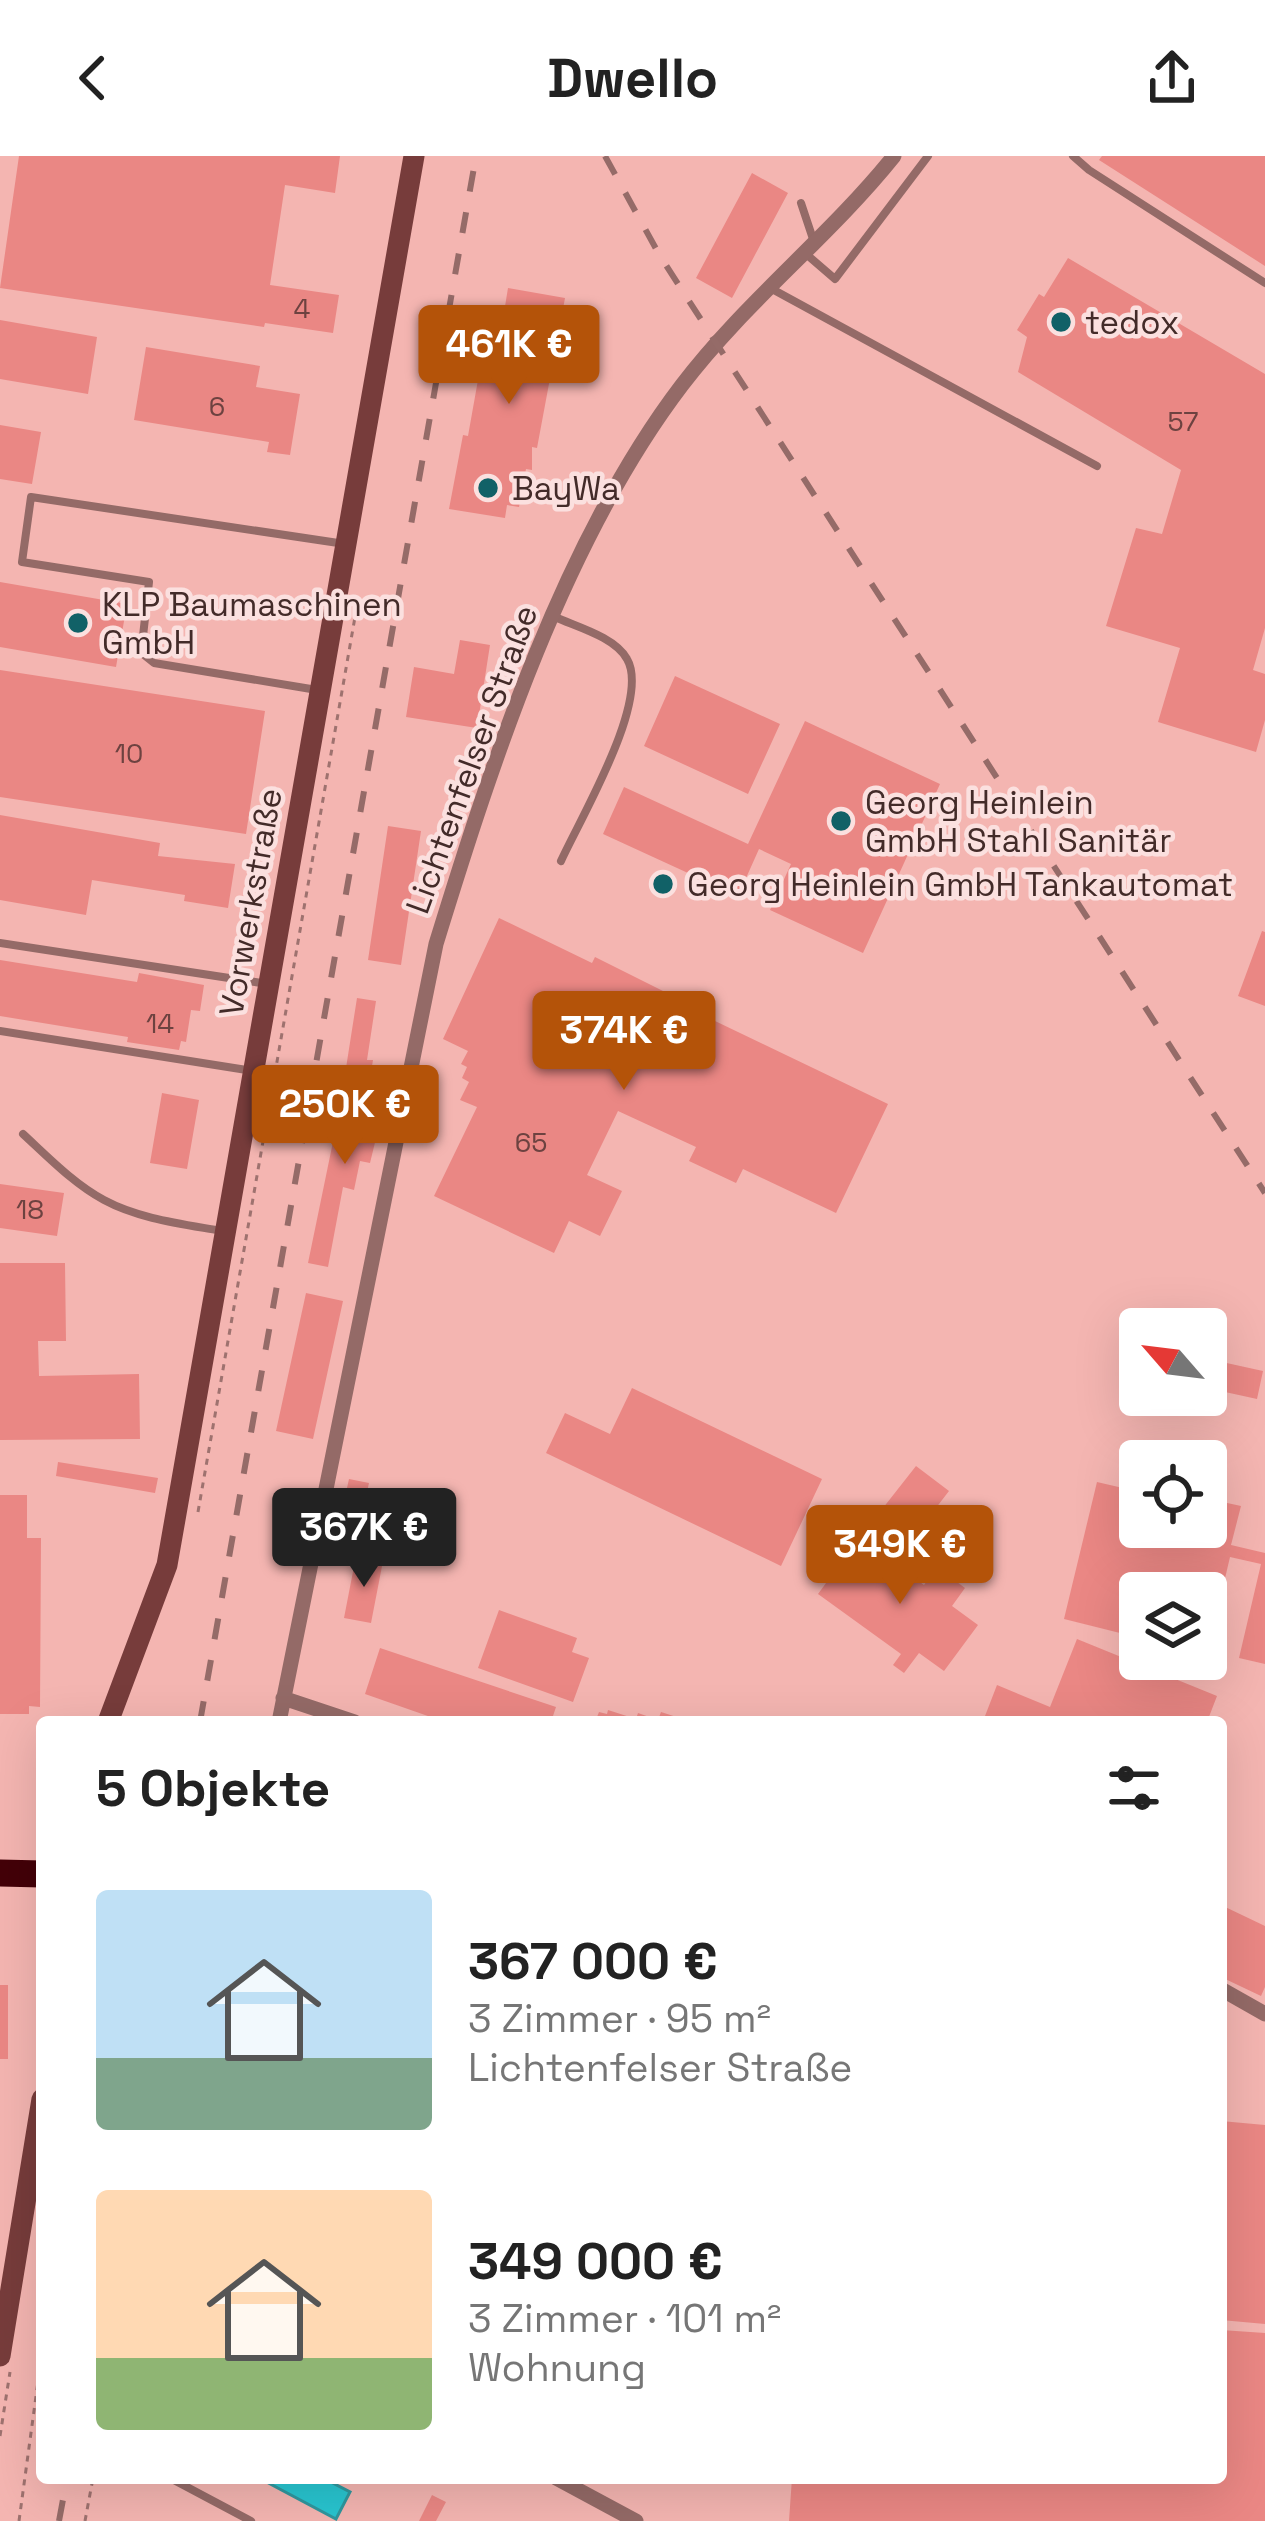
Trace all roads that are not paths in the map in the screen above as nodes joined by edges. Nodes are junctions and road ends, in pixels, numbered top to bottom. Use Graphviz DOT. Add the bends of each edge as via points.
graph roads {
  1 [pos="415,156"];
  2 [pos="894,156"];
  3 [pos="928,156"];
  4 [pos="1073,156"];
  5 [pos="801,203"];
  6 [pos="810,248"];
  7 [pos="1265,283"];
  8 [pos="770,288"];
  9 [pos="1097,466"];
  10 [pos="346,544"];
  11 [pos="553,616"];
  12 [pos="321,690"];
  13 [pos="561,861"];
  14 [pos="0,943"];
  15 [pos="270,984"];
  16 [pos="0,1031"];
  17 [pos="254,1071"];
  18 [pos="23,1134"];
  19 [pos="226,1232"];
  20 [pos="284,1698"];
  21 [pos="110,1716"];
  22 [pos="280,1716"];
  23 [pos="338,1716"];
  24 [pos="0,1873"];
  25 [pos="36,1874"];
  26 [pos="1227,1992"];
  27 [pos="1265,2014"];
  28 [pos="36,2136"];
  29 [pos="0,2356"];
  30 [pos="181,2484"];
  31 [pos="567,2484"];
  32 [pos="250,2521"];
  33 [pos="636,2521"];
  1 -- 10 [label="street, Vorwerkstraße"];
  2 -- 6 [label="street, Lichtenfelser Straße"];
  3 -- 6 [label="lane" via="835,279"];
  4 -- 7 [label="lane"];
  5 -- 6 [label="lane"];
  6 -- 8 [label="street, Lichtenfelser Straße"];
  8 -- 9 [label="lane"];
  8 -- 11 [label="street, Lichtenfelser Straße" via="649,431"];
  10 -- 12 [label="street, Vorwerkstraße"];
  10 -- 12 [label="lane" via="31,497 22,562 149,582 142,645 154,664"];
  11 -- 13 [label="lane" via="616,646 633,675 626,719"];
  11 -- 20 [label="street, Lichtenfelser Straße" via="436,944"];
  12 -- 15 [label="street, Vorwerkstraße"];
  14 -- 15 [label="lane"];
  15 -- 17 [label="street, Vorwerkstraße"];
  16 -- 17 [label="lane"];
  17 -- 19 [label="street, Vorwerkstraße"];
  18 -- 19 [label="lane" via="104,1200"];
  19 -- 21 [label="street, Vorwerkstraße" via="167,1565"];
  20 -- 22 [label="street, Lichtenfelser Straße"];
  20 -- 23 [label="street"];
  24 -- 25 [label="highway"];
  26 -- 27 [label="street"];
  28 -- 29 [label="street"];
  30 -- 32 [label="lane"];
  31 -- 33 [label="street"];
}
